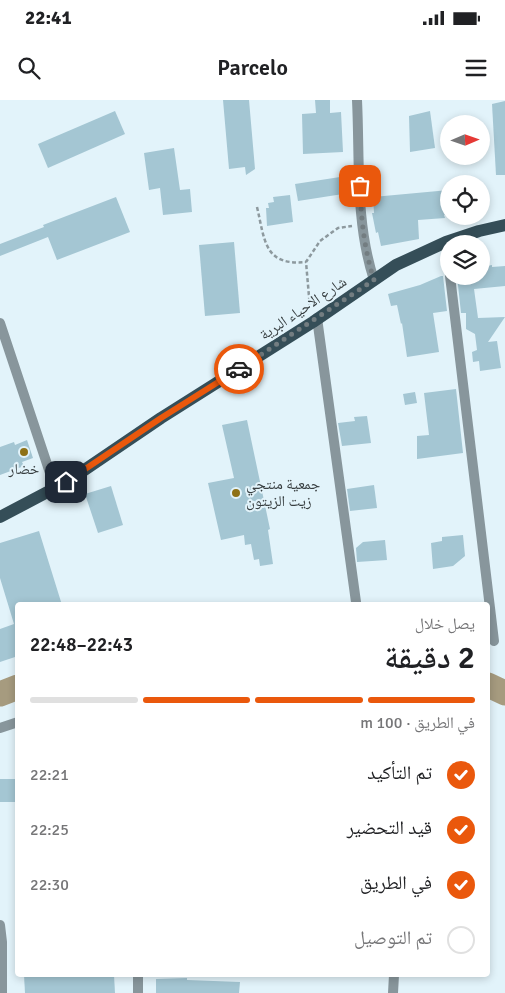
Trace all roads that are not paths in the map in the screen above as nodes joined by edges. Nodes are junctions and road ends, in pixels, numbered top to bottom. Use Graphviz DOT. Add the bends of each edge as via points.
graph roads {
  1 [pos="357,100"];
  2 [pos="505,225"];
  3 [pos="467,235"];
  4 [pos="440,245"];
  5 [pos="374,280"];
  6 [pos="451,285"];
  7 [pos="315,320"];
  8 [pos="0,323"];
  9 [pos="55,488"];
  10 [pos="0,516"];
  11 [pos="356,602"];
  12 [pos="489,602"];
  13 [pos="490,608"];
  14 [pos="494,641"];
  15 [pos="15,723"];
  16 [pos="0,728"];
  17 [pos="0,925"];
  18 [pos="1,942"];
  19 [pos="138,977"];
  20 [pos="394,977"];
  21 [pos="2,993"];
  22 [pos="138,993"];
  23 [pos="393,993"];
  1 -- 5 [label="street" via="361,224"];
  2 -- 3 [label="main road, شارع الاحياء البرية"];
  4 -- 5 [label="main road, شارع الاحياء البرية" via="396,265"];
  5 -- 7 [label="main road, شارع الاحياء البرية"];
  6 -- 12 [label="street"];
  7 -- 9 [label="main road, شارع الاحياء البرية"];
  7 -- 11 [label="street"];
  8 -- 9 [label="street"];
  9 -- 10 [label="main road, شارع الاحياء البرية"];
  13 -- 14 [label="street"];
  15 -- 16 [label="street"];
  17 -- 18 [label="street"];
  18 -- 21 [label="street"];
  19 -- 22 [label="street"];
  20 -- 23 [label="street"];
}
